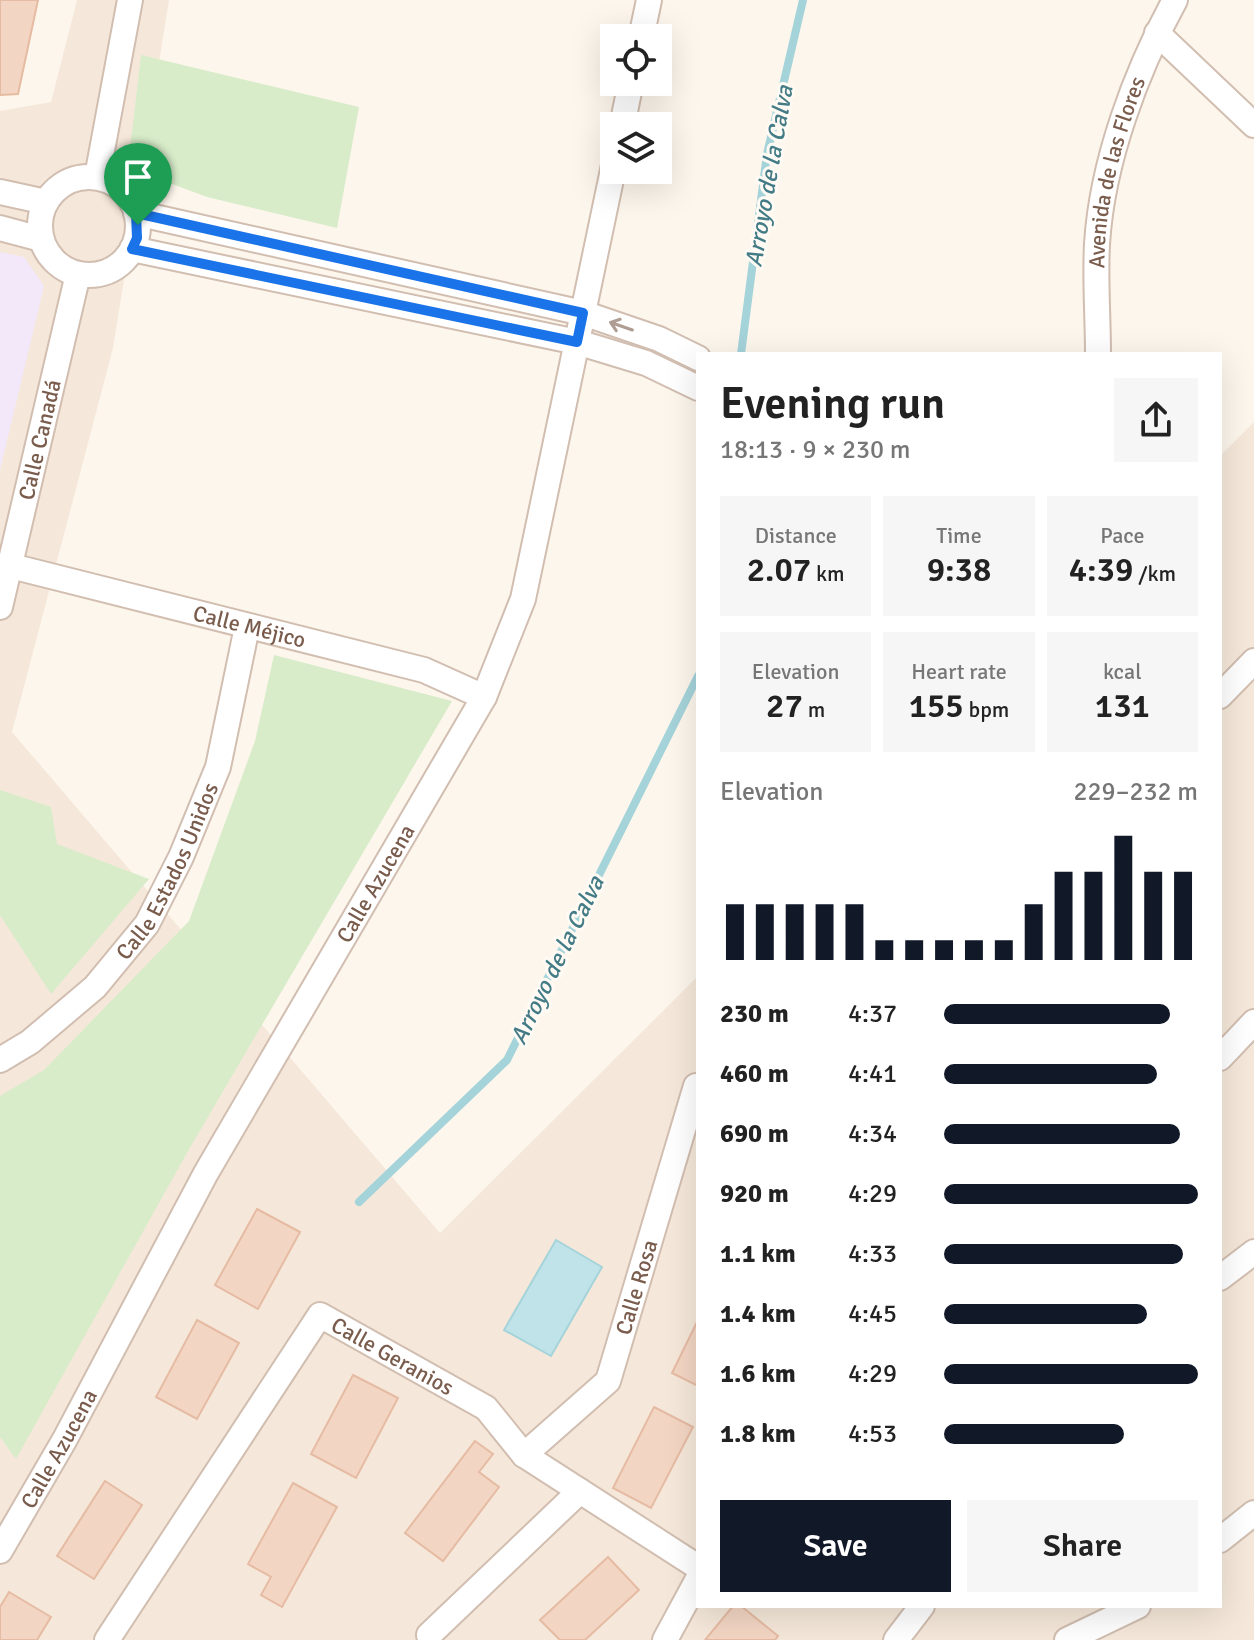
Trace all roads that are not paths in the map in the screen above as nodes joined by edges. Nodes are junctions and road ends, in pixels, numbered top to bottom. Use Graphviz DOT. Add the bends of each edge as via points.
graph roads {
  1 [pos="130,0"];
  2 [pos="649,0"];
  3 [pos="1175,0"];
  4 [pos="644,24"];
  5 [pos="1157,33"];
  6 [pos="1254,125"];
  7 [pos="97,177"];
  8 [pos="610,184"];
  9 [pos="0,192"];
  10 [pos="46,202"];
  11 [pos="136,213"];
  12 [pos="0,228"];
  13 [pos="41,239"];
  14 [pos="132,249"];
  15 [pos="78,274"];
  16 [pos="583,313"];
  17 [pos="577,342"];
  18 [pos="1098,352"];
  19 [pos="696,357"];
  20 [pos="696,387"];
  21 [pos="11,566"];
  22 [pos="0,607"];
  23 [pos="247,627"];
  24 [pos="1254,661"];
  25 [pos="1222,694"];
  26 [pos="484,697"];
  27 [pos="1254,1022"];
  28 [pos="1222,1056"];
  29 [pos="0,1060"];
  30 [pos="696,1086"];
  31 [pos="1254,1252"];
  32 [pos="1222,1276"];
  33 [pos="524,1455"];
  34 [pos="580,1491"];
  35 [pos="1254,1513"];
  36 [pos="1222,1538"];
  37 [pos="0,1551"];
  38 [pos="696,1566"];
  39 [pos="696,1583"];
  40 [pos="920,1608"];
  41 [pos="1134,1608"];
  42 [pos="429,1635"];
  43 [pos="107,1640"];
  44 [pos="665,1640"];
  45 [pos="896,1640"];
  46 [pos="1067,1640"];
  1 -- 7 [label="street"];
  2 -- 4 [label="street"];
  3 -- 5 [label="street, Avenida de las Flores"];
  5 -- 6 [label="street"];
  5 -- 18 [label="street, Avenida de las Flores" via="1117,136 1097,242"];
  7 -- 10 [label="street" via="67,181"];
  7 -- 11 [label="street" via="122,189"];
  8 -- 16 [label="street, Calle Azucena"];
  9 -- 10 [label="street"];
  10 -- 13 [label="street"];
  11 -- 14 [label="street"];
  11 -- 16 [label="street"];
  12 -- 13 [label="street"];
  13 -- 15 [label="street" via="55,261"];
  14 -- 15 [label="street" via="109,270"];
  14 -- 17 [label="street"];
  15 -- 21 [label="street, Calle Canadá"];
  16 -- 17 [label="street, Calle Azucena"];
  19 -- 16 [label="street, one-way"];
  17 -- 20 [label="street" via="646,363"];
  17 -- 26 [label="street, Calle Azucena" via="523,599"];
  21 -- 22 [label="street, Calle Canadá"];
  21 -- 23 [label="street, Calle Méjico"];
  23 -- 26 [label="street, Calle Méjico" via="424,670"];
  23 -- 29 [label="street, Calle Estados Unidos" via="218,767 147,924 95,987 30,1042"];
  24 -- 25 [label="street"];
  26 -- 37 [label="street, Calle Azucena" via="206,1173"];
  27 -- 28 [label="street"];
  30 -- 33 [label="street, Calle Rosa" via="608,1381"];
  31 -- 32 [label="street"];
  33 -- 34 [label="street, Calle Geranios"];
  33 -- 43 [label="street, Calle Geranios" via="486,1408 320,1315"];
  34 -- 38 [label="street, Calle Geranios"];
  34 -- 42 [label="street"];
  35 -- 36 [label="street"];
  39 -- 44 [label="street"];
  40 -- 45 [label="street"];
  41 -- 46 [label="street"];
}
